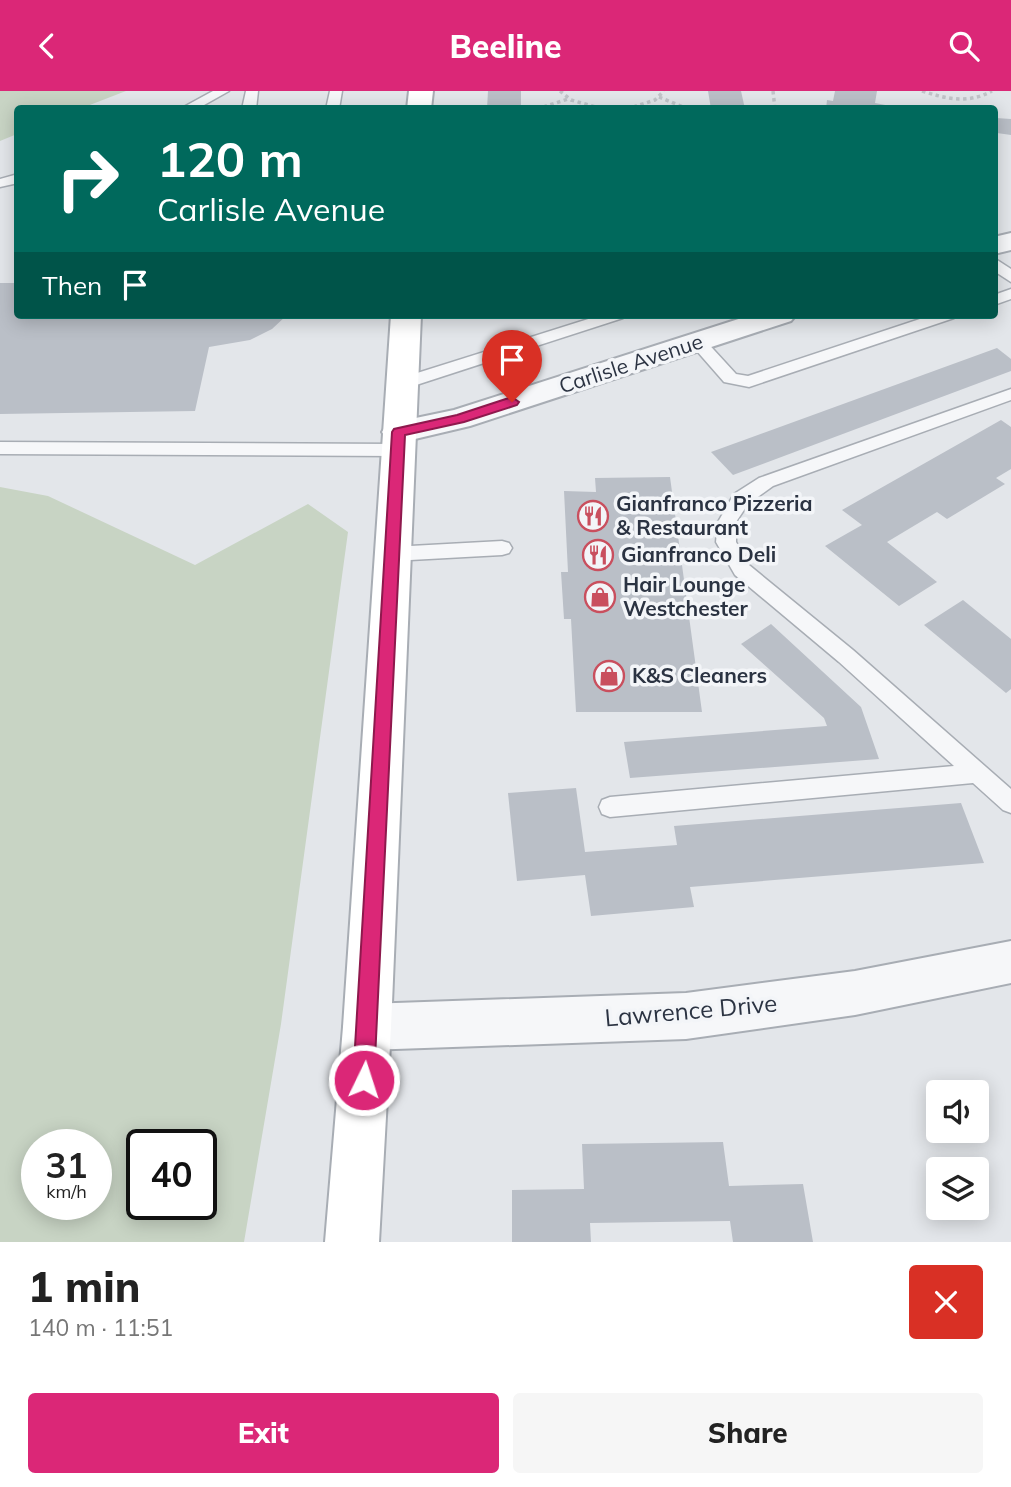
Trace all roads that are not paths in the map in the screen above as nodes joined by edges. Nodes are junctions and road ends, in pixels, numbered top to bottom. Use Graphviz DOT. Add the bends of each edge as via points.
graph roads {
  1 [pos="223,91"];
  2 [pos="194,105"];
  3 [pos="406,319"];
  4 [pos="604,319"];
  5 [pos="769,319"];
  6 [pos="936,319"];
  7 [pos="697,342"];
  8 [pos="401,384"];
  9 [pos="1011,394"];
  10 [pos="398,441"];
  11 [pos="0,448"];
  12 [pos="502,548"];
  13 [pos="392,554"];
  14 [pos="976,773"];
  15 [pos="1011,803"];
  16 [pos="610,807"];
  17 [pos="1011,962"];
  18 [pos="367,1027"];
  19 [pos="352,1242"];
  1 -- 2 [label="lane"];
  3 -- 8 [label="street"];
  4 -- 8 [label="lane"];
  5 -- 7 [label="street, Carlisle Avenue"];
  6 -- 7 [label="lane" via="749,382 730,378"];
  7 -- 10 [label="street, Carlisle Avenue"];
  8 -- 10 [label="street"];
  9 -- 14 [label="lane" via="766,482 741,499 727,522 726,542 742,570"];
  10 -- 11 [label="lane"];
  10 -- 13 [label="street"];
  12 -- 13 [label="lane"];
  13 -- 18 [label="street"];
  14 -- 15 [label="lane"];
  14 -- 16 [label="lane"];
  17 -- 18 [label="street, Lawrence Drive" via="855,993 686,1016"];
  18 -- 19 [label="street"];
}
